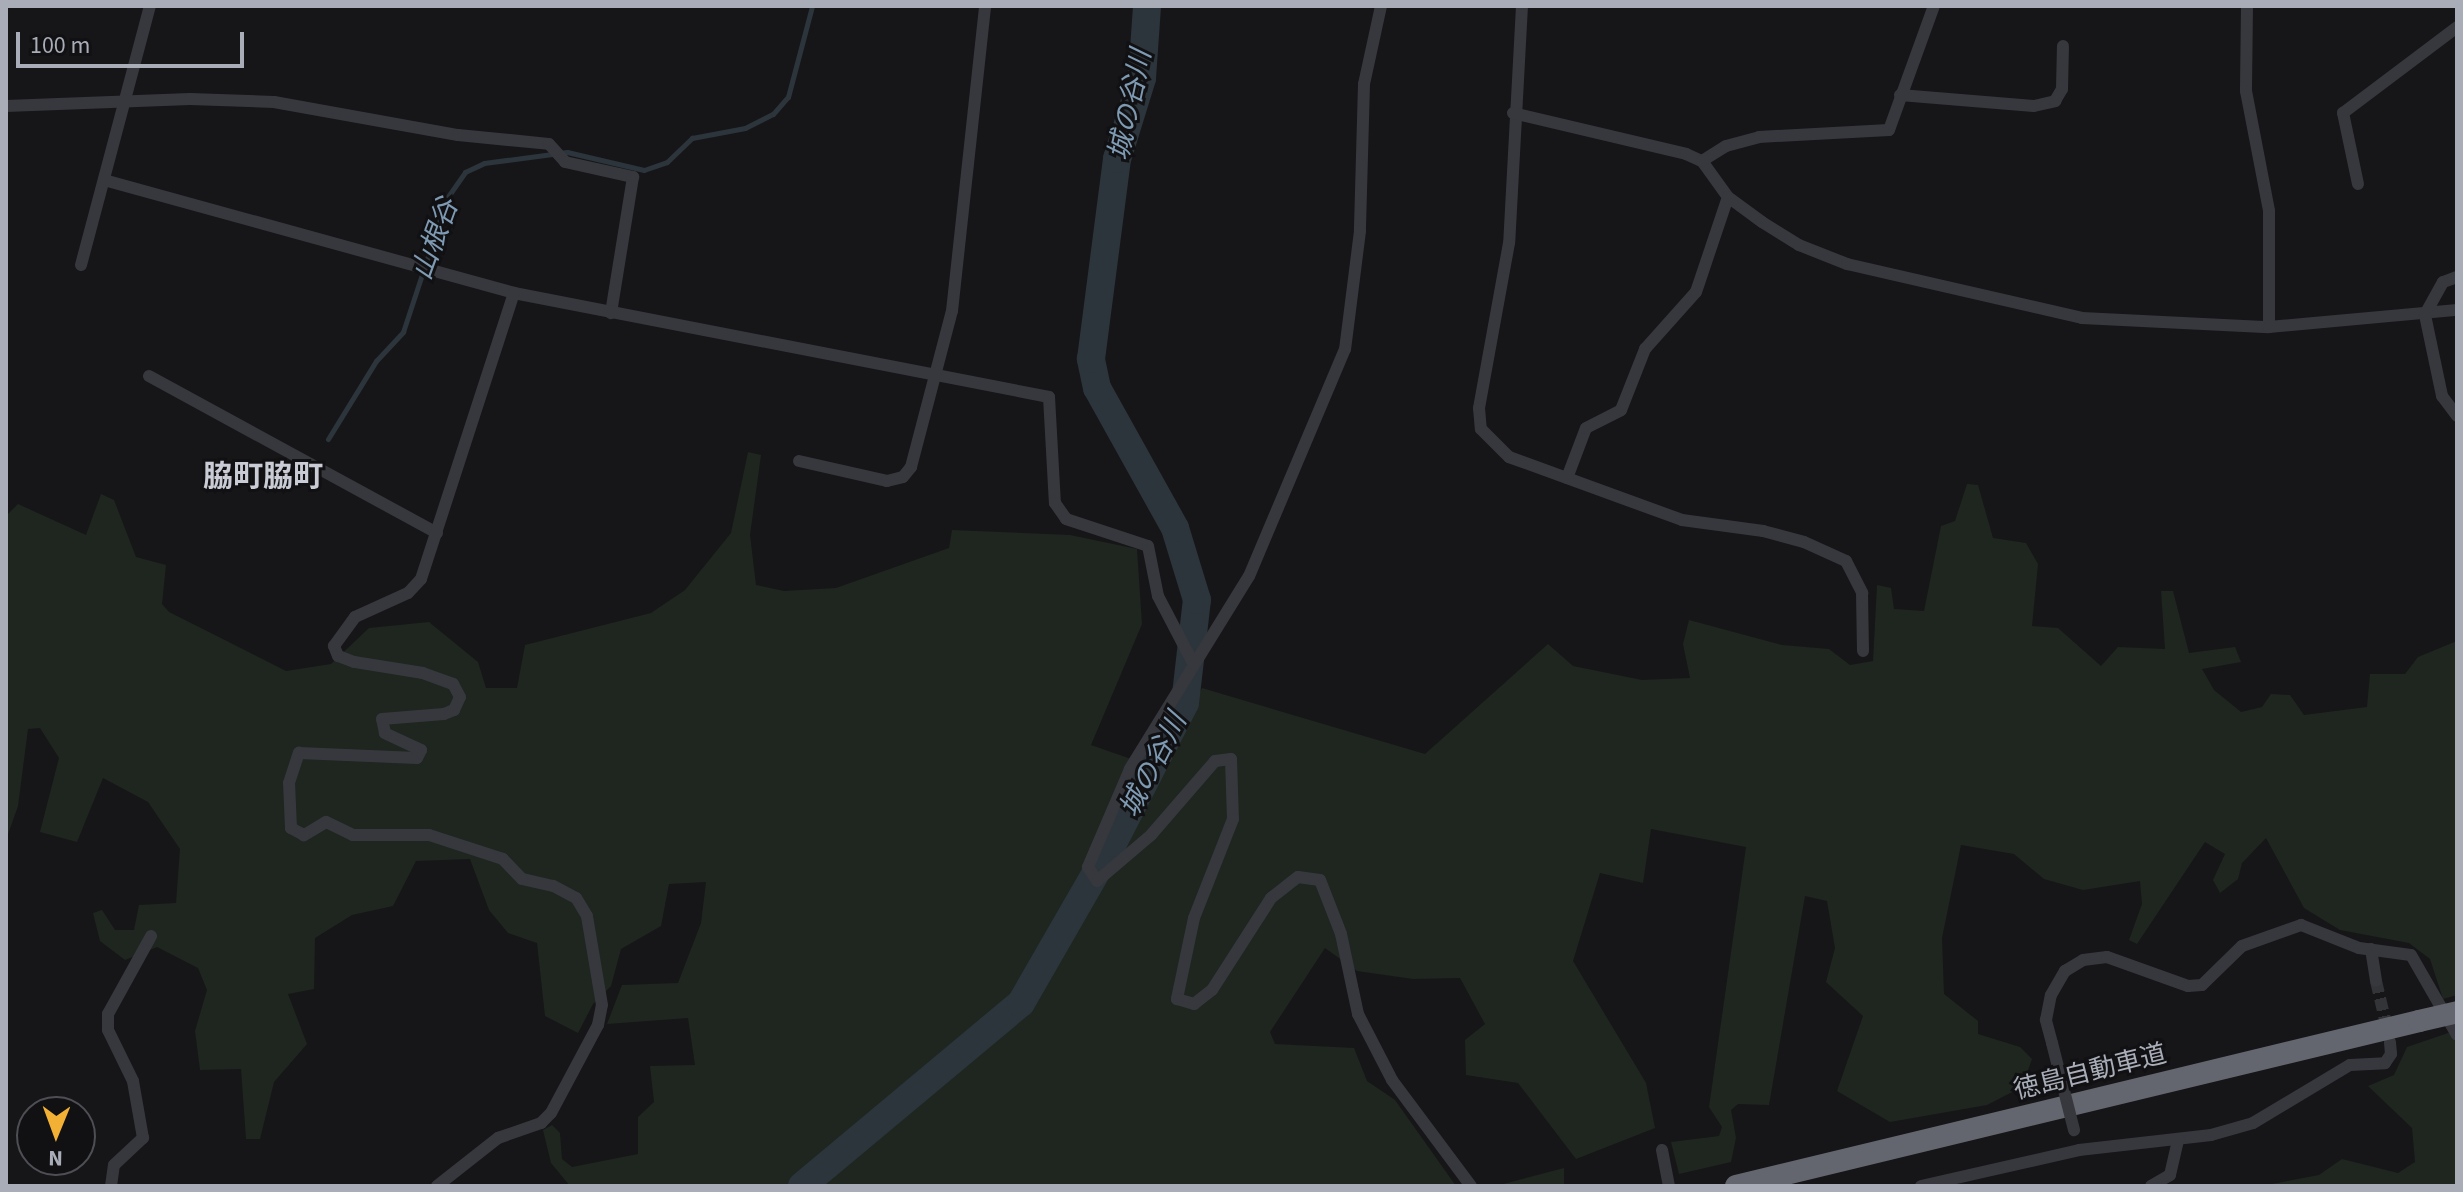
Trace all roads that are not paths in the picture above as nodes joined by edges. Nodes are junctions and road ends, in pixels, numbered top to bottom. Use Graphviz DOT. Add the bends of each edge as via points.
graph roads {
  1 [pos="150,6"];
  2 [pos="985,6"];
  3 [pos="1381,6"];
  4 [pos="1522,6"];
  5 [pos="1934,6"];
  6 [pos="2247,6"];
  7 [pos="2457,27"];
  8 [pos="2063,46"];
  9 [pos="1900,95"];
  10 [pos="125,101"];
  11 [pos="6,106"];
  12 [pos="1513,113"];
  13 [pos="1702,161"];
  14 [pos="104,180"];
  15 [pos="2358,184"];
  16 [pos="1728,197"];
  17 [pos="81,265"];
  18 [pos="2457,277"];
  19 [pos="514,293"];
  20 [pos="2457,310"];
  21 [pos="611,313"];
  22 [pos="2425,315"];
  23 [pos="2269,327"];
  24 [pos="936,373"];
  25 [pos="149,376"];
  26 [pos="2457,416"];
  27 [pos="799,461"];
  28 [pos="1567,478"];
  29 [pos="437,533"];
  30 [pos="1863,651"];
  31 [pos="1193,663"];
  32 [pos="151,936"];
  33 [pos="2371,949"];
  34 [pos="2376,981"];
  35 [pos="2457,1012"];
  36 [pos="2457,1035"];
  37 [pos="2390,1042"];
  38 [pos="2178,1139"];
  39 [pos="1662,1150"];
  40 [pos="2079,1150"];
  41 [pos="111,1186"];
  42 [pos="437,1186"];
  43 [pos="1471,1186"];
  44 [pos="1669,1186"];
  45 [pos="1736,1186"];
  46 [pos="1921,1186"];
  47 [pos="2151,1186"];
  1 -- 10 [label="street"];
  2 -- 24 [label="street" via="952,311"];
  3 -- 31 [label="street" via="1364,84 1360,231 1345,349 1249,576"];
  4 -- 12 [label="street"];
  5 -- 9 [label="street"];
  6 -- 23 [label="street" via="2246,91 2269,211"];
  7 -- 15 [label="street" via="2343,113"];
  8 -- 9 [label="street" via="2062,89 2055,101 2034,106"];
  9 -- 13 [label="street" via="1889,130 1759,137 1726,146"];
  10 -- 11 [label="street"];
  10 -- 14 [label="street"];
  10 -- 21 [label="street" via="190,99 316,107 458,135 549,144 565,162 633,177"];
  12 -- 13 [label="street"];
  12 -- 28 [label="street" via="1509,243 1479,408 1481,429 1509,457"];
  13 -- 16 [label="street"];
  14 -- 17 [label="street"];
  14 -- 19 [label="street"];
  16 -- 23 [label="street" via="1799,245 1912,281 2117,322"];
  16 -- 28 [label="street" via="1696,292 1645,349 1627,402 1586,428"];
  18 -- 22 [label="street" via="2443,282"];
  19 -- 21 [label="street"];
  19 -- 29 [label="street"];
  20 -- 22 [label="street"];
  21 -- 24 [label="street"];
  22 -- 23 [label="street"];
  22 -- 26 [label="street" via="2442,396"];
  24 -- 27 [label="street" via="911,467 903,477 887,481"];
  24 -- 31 [label="street" via="1049,397 1055,503 1066,519 1148,546 1158,596"];
  25 -- 29 [label="street"];
  28 -- 30 [label="street" via="1682,520 1763,531 1846,561 1862,593"];
  29 -- 42 [label="street" via="421,579 408,593 355,617 334,646 338,656 354,662 453,684 460,697 454,710 382,719 385,733 421,750 417,758 299,753 289,783 291,828 304,835 326,822 353,835 429,835 503,859 522,879 564,892 587,916 602,1005 598,1025 551,1113 541,1123 498,1138"];
  31 -- 43 [label="street" via="1130,769 1088,867 1097,881 1151,835 1215,761 1231,759 1233,819 1194,918 1177,999 1194,1004 1212,990 1271,898 1298,877 1320,880 1337,919 1358,1014 1392,1080"];
  32 -- 41 [label="street" via="108,1014 108,1030 133,1081 143,1138 114,1165"];
  33 -- 34 [label="street"];
  33 -- 36 [label="street" via="2397,951 2420,962"];
  33 -- 40 [label="street, bridge" via="2301,925 2242,946 2213,978 2188,986 2107,957 2083,960 2065,971 2051,995 2046,1020"];
  35 -- 45 [label="highway, 徳島自動車道, bridge"];
  37 -- 38 [label="street" via="2385,1063 2350,1065 2253,1123"];
  38 -- 40 [label="street"];
  38 -- 47 [label="street" via="2170,1175"];
  39 -- 44 [label="street"];
  40 -- 46 [label="street"];
}
